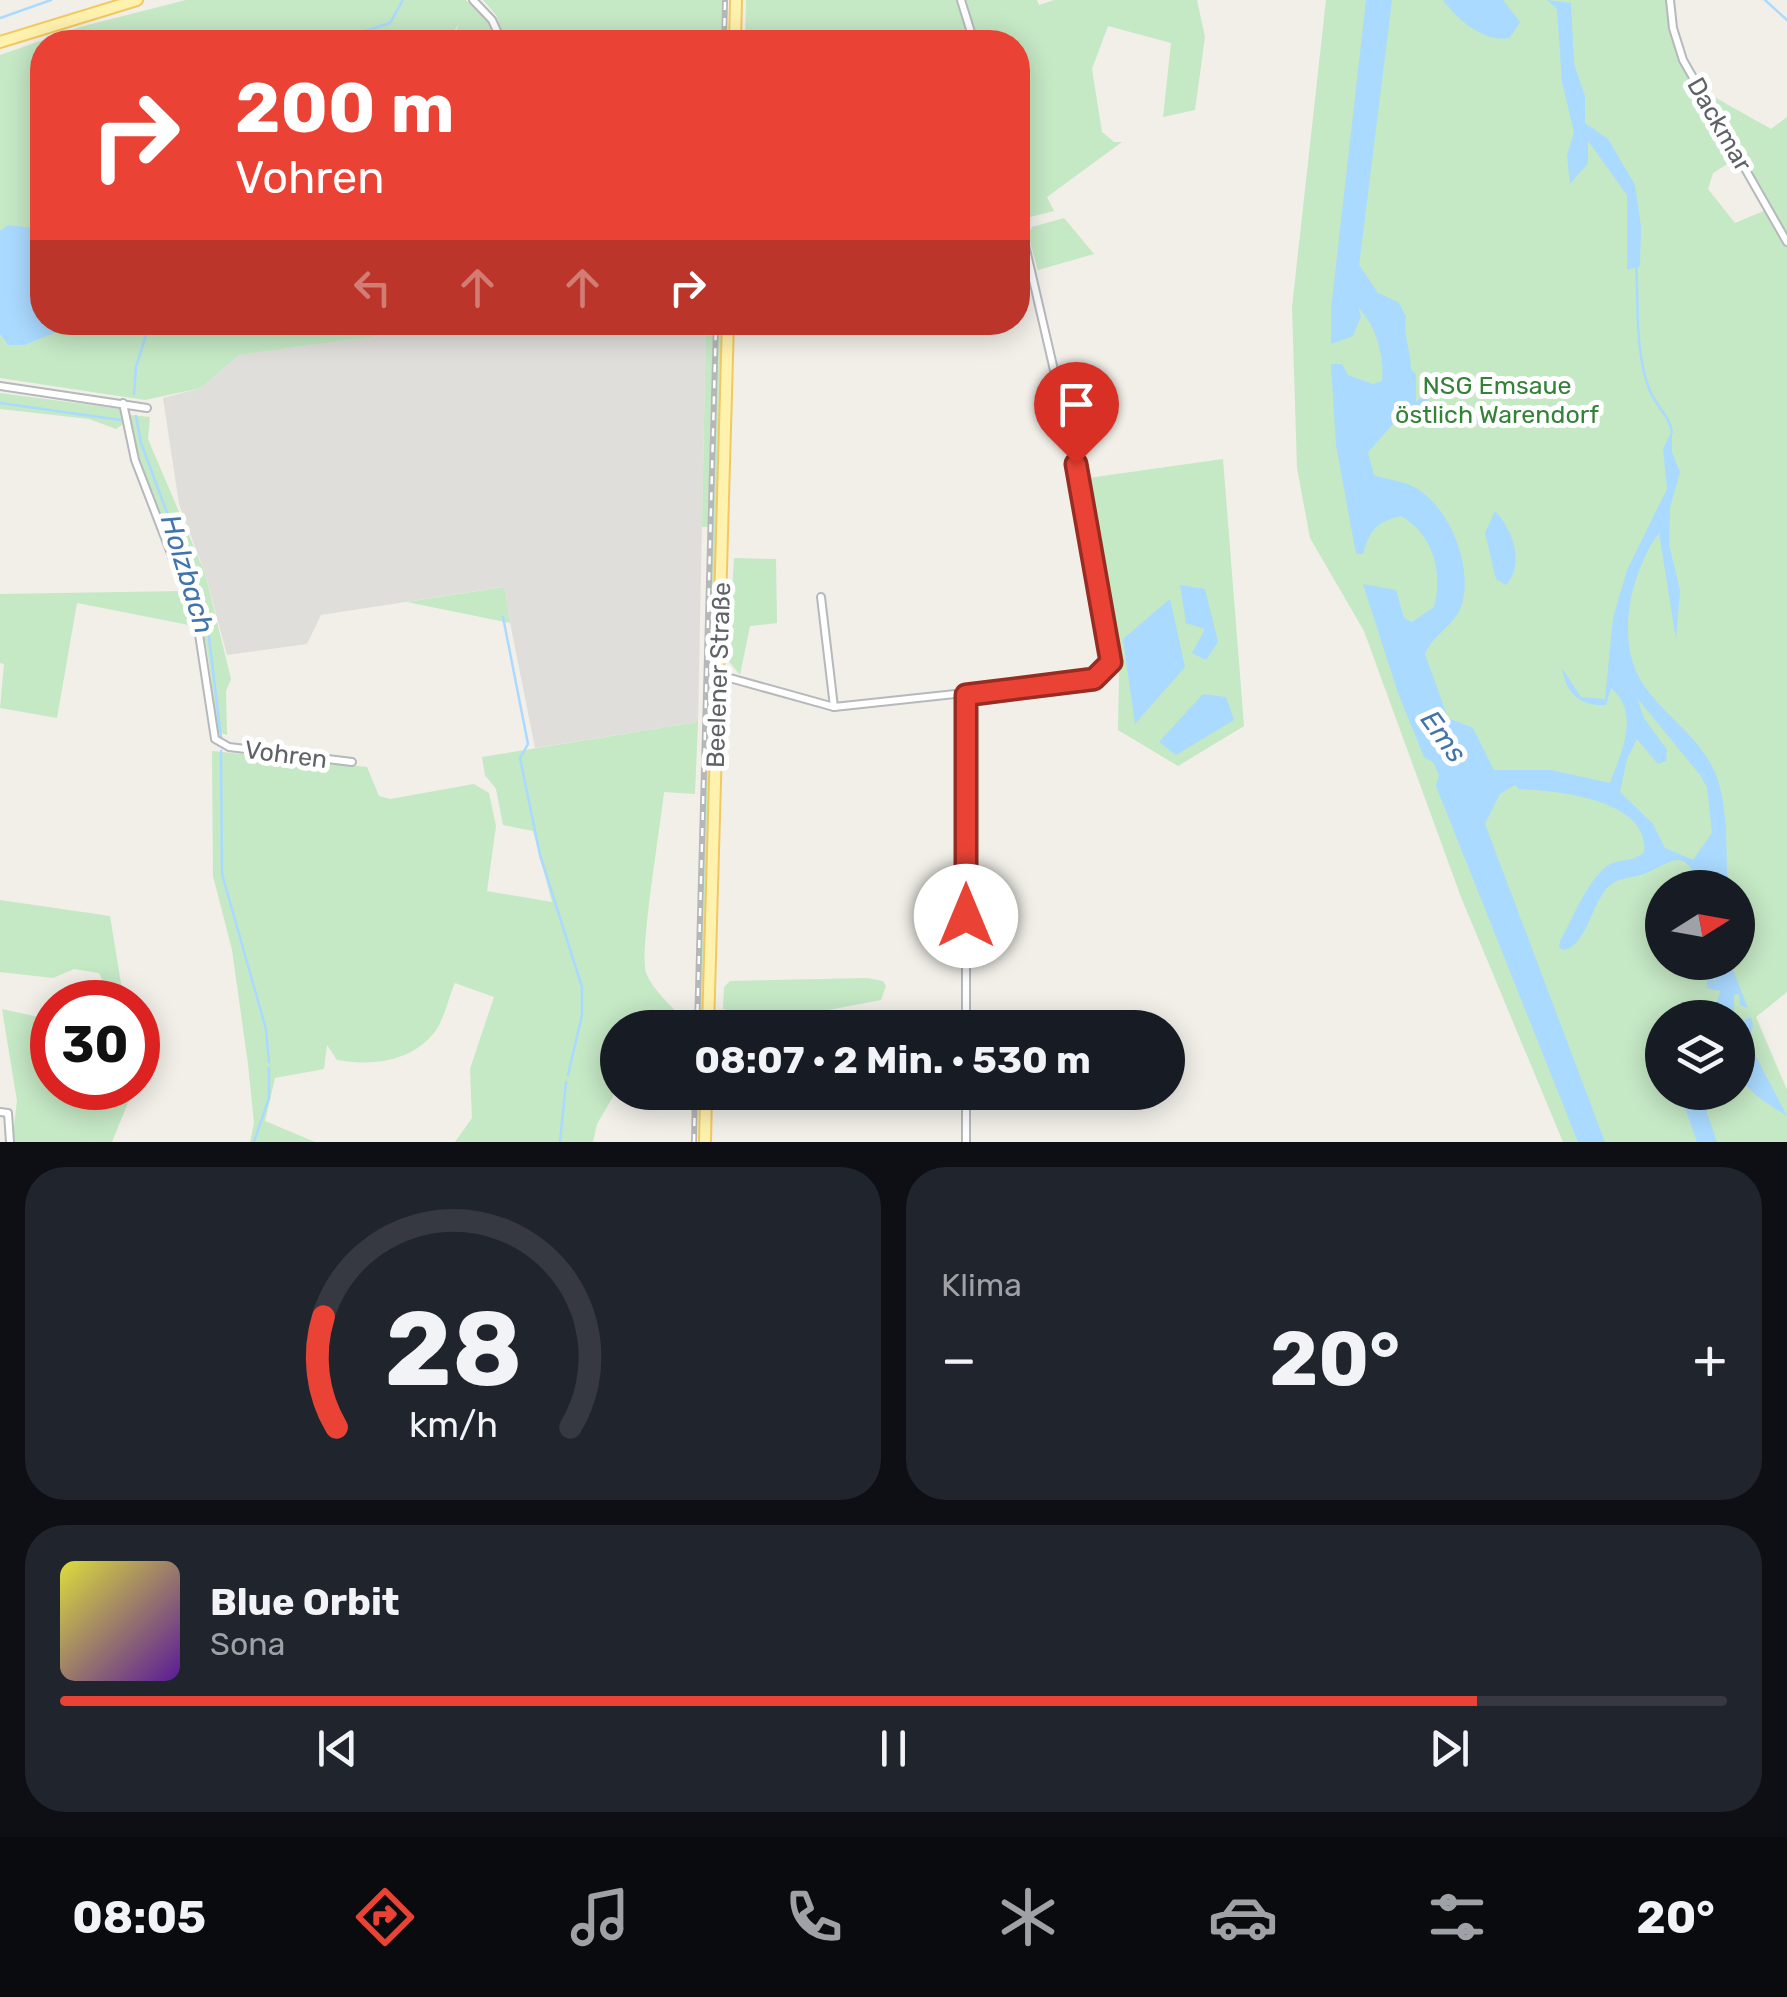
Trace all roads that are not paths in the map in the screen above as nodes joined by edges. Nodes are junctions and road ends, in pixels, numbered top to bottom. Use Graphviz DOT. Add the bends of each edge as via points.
graph roads {
  1 [pos="137,0"];
  2 [pos="473,0"];
  3 [pos="736,0"];
  4 [pos="961,0"];
  5 [pos="1670,0"];
  6 [pos="39,30"];
  7 [pos="497,30"];
  8 [pos="735,30"];
  9 [pos="970,30"];
  10 [pos="30,33"];
  11 [pos="0,42"];
  12 [pos="1787,242"];
  13 [pos="1030,267"];
  14 [pos="728,335"];
  15 [pos="0,386"];
  16 [pos="122,403"];
  17 [pos="148,408"];
  18 [pos="821,597"];
  19 [pos="718,675"];
  20 [pos="966,695"];
  21 [pos="834,707"];
  22 [pos="352,762"];
  23 [pos="709,1010"];
  24 [pos="966,1010"];
  25 [pos="706,1110"];
  26 [pos="966,1110"];
  27 [pos="0,1112"];
  28 [pos="10,1142"];
  29 [pos="705,1142"];
  30 [pos="966,1142"];
  1 -- 6 [label="main road"];
  2 -- 7 [label="street"];
  3 -- 8 [label="main road"];
  4 -- 9 [label="street"];
  5 -- 12 [label="street, Dackmar" via="1683,60"];
  10 -- 11 [label="main road"];
  13 -- 20 [label="street" via="1112,654 1108,669 1094,679"];
  14 -- 19 [label="main road, Beelener Straße"];
  15 -- 16 [label="street"];
  16 -- 17 [label="street"];
  16 -- 22 [label="street, Vohren" via="134,460 197,622 215,740 230,748"];
  18 -- 21 [label="street"];
  19 -- 21 [label="street"];
  19 -- 23 [label="main road, Beelener Straße"];
  20 -- 21 [label="street"];
  20 -- 24 [label="street"];
  25 -- 29 [label="main road"];
  26 -- 30 [label="street"];
  27 -- 28 [label="street" via="8,1113"];
}
